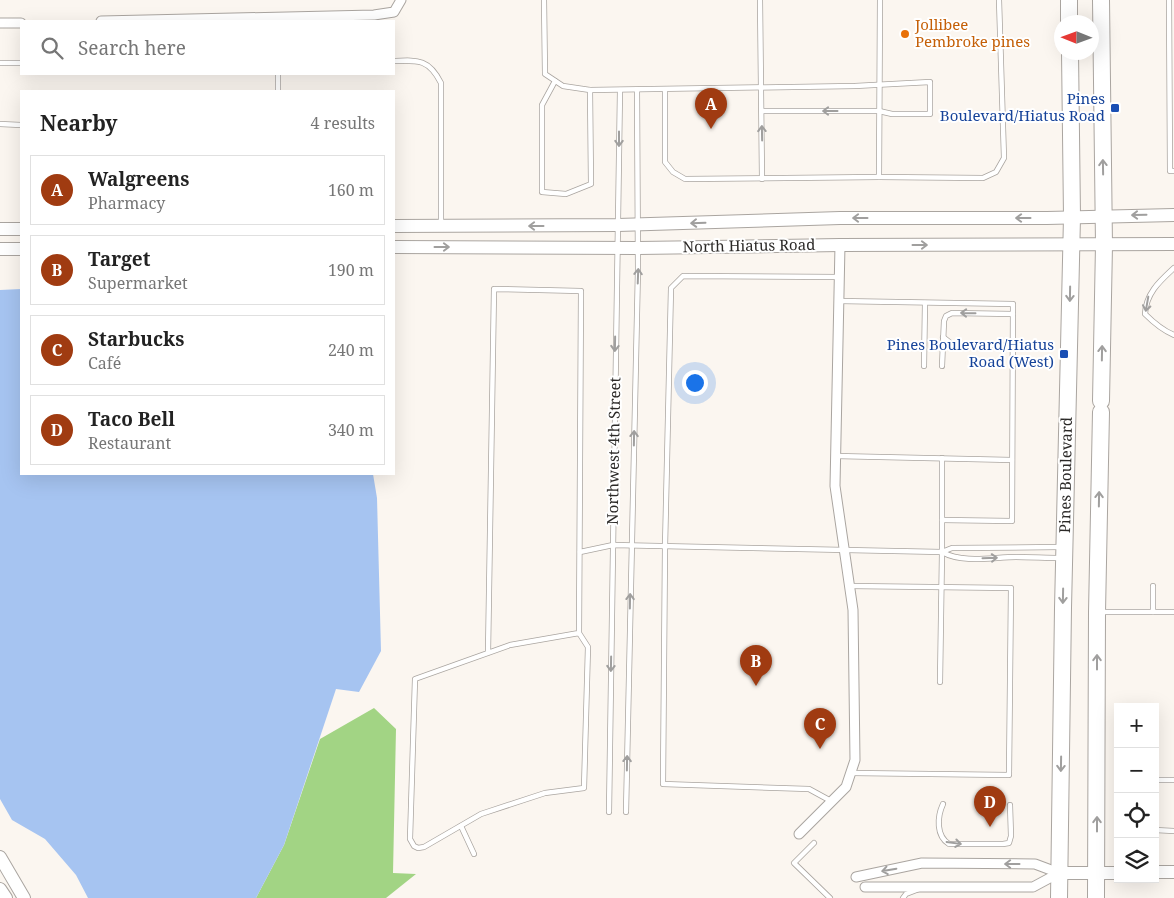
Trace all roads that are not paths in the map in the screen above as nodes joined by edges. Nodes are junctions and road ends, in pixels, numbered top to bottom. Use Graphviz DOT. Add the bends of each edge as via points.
graph roads {
  1 [pos="401,0"];
  2 [pos="544,0"];
  3 [pos="760,0"];
  4 [pos="880,0"];
  5 [pos="1000,0"];
  6 [pos="1069,0"];
  7 [pos="1101,0"];
  8 [pos="1169,0"];
  9 [pos="1069,15"];
  10 [pos="146,20"];
  11 [pos="0,23"];
  12 [pos="20,23"];
  13 [pos="1172,38"];
  14 [pos="395,60"];
  15 [pos="1070,60"];
  16 [pos="0,63"];
  17 [pos="20,63"];
  18 [pos="278,75"];
  19 [pos="555,81"];
  20 [pos="879,85"];
  21 [pos="762,88"];
  22 [pos="278,90"];
  23 [pos="590,90"];
  24 [pos="620,90"];
  25 [pos="637,90"];
  26 [pos="665,90"];
  27 [pos="762,111"];
  28 [pos="879,111"];
  29 [pos="0,124"];
  30 [pos="20,124"];
  31 [pos="1174,171"];
  32 [pos="879,177"];
  33 [pos="762,178"];
  34 [pos="1174,215"];
  35 [pos="1104,216"];
  36 [pos="1072,217"];
  37 [pos="638,224"];
  38 [pos="618,225"];
  39 [pos="395,226"];
  40 [pos="441,226"];
  41 [pos="0,229"];
  42 [pos="20,229"];
  43 [pos="1174,244"];
  44 [pos="840,245"];
  45 [pos="1071,245"];
  46 [pos="1104,245"];
  47 [pos="395,247"];
  48 [pos="617,248"];
  49 [pos="638,248"];
  50 [pos="0,249"];
  51 [pos="20,249"];
  52 [pos="1174,268"];
  53 [pos="839,277"];
  54 [pos="838,301"];
  55 [pos="926,303"];
  56 [pos="1013,314"];
  57 [pos="1174,335"];
  58 [pos="943,338"];
  59 [pos="1013,346"];
  60 [pos="924,366"];
  61 [pos="942,366"];
  62 [pos="836,456"];
  63 [pos="942,458"];
  64 [pos="1012,460"];
  65 [pos="942,520"];
  66 [pos="613,546"];
  67 [pos="631,546"];
  68 [pos="665,547"];
  69 [pos="845,551"];
  70 [pos="580,552"];
  71 [pos="942,552"];
  72 [pos="1064,553"];
  73 [pos="850,586"];
  74 [pos="1153,586"];
  75 [pos="941,587"];
  76 [pos="1097,612"];
  77 [pos="1153,612"];
  78 [pos="1174,612"];
  79 [pos="579,633"];
  80 [pos="488,653"];
  81 [pos="940,682"];
  82 [pos="852,773"];
  83 [pos="1159,780"];
  84 [pos="1174,780"];
  85 [pos="831,801"];
  86 [pos="943,804"];
  87 [pos="1010,804"];
  88 [pos="609,812"];
  89 [pos="626,812"];
  90 [pos="461,826"];
  91 [pos="1159,830"];
  92 [pos="1174,831"];
  93 [pos="800,834"];
  94 [pos="814,843"];
  95 [pos="474,854"];
  96 [pos="0,856"];
  97 [pos="1159,872"];
  98 [pos="1174,872"];
  99 [pos="1059,873"];
  100 [pos="1096,873"];
  101 [pos="1114,873"];
  102 [pos="856,877"];
  103 [pos="865,887"];
  104 [pos="924,887"];
  105 [pos="0,889"];
  106 [pos="22,894"];
  107 [pos="7,898"];
  108 [pos="830,898"];
  109 [pos="903,898"];
  110 [pos="1059,898"];
  111 [pos="1096,898"];
  1 -- 10 [label="street" via="394,12 374,15"];
  2 -- 19 [label="lane" via="545,74"];
  3 -- 21 [label="lane"];
  4 -- 20 [label="lane"];
  5 -- 32 [label="lane" via="1004,158 996,172 983,178"];
  6 -- 9 [label="highway"];
  35 -- 7 [label="highway, one-way"];
  8 -- 13 [label="lane"];
  11 -- 12 [label="street"];
  13 -- 31 [label="lane" via="1170,171"];
  14 -- 40 [label="lane" via="418,60 426,64 435,71 441,83"];
  15 -- 36 [label="highway, Pines Boulevard"];
  16 -- 17 [label="lane"];
  18 -- 22 [label="lane"];
  19 -- 23 [label="lane" via="563,86"];
  19 -- 23 [label="lane" via="542,105 542,192 566,194 591,184"];
  20 -- 21 [label="lane"];
  20 -- 28 [label="lane"];
  20 -- 28 [label="lane" via="930,82 930,114"];
  21 -- 26 [label="lane"];
  21 -- 27 [label="lane"];
  23 -- 24 [label="lane"];
  24 -- 25 [label="lane"];
  24 -- 38 [label="lane, Northwest 4th Street, one-way"];
  25 -- 26 [label="lane"];
  25 -- 37 [label="lane, Northwest 4th Street"];
  26 -- 33 [label="lane" via="665,162 673,172 684,179"];
  28 -- 27 [label="lane, one-way"];
  33 -- 27 [label="lane, one-way"];
  28 -- 32 [label="lane"];
  29 -- 30 [label="lane"];
  32 -- 33 [label="lane"];
  34 -- 35 [label="main road, North Hiatus Road, one-way"];
  35 -- 36 [label="main road, North Hiatus Road"];
  35 -- 46 [label="highway"];
  36 -- 37 [label="main road, North Hiatus Road, one-way" via="840,218"];
  36 -- 45 [label="highway, Pines Boulevard"];
  37 -- 38 [label="main road, North Hiatus Road"];
  37 -- 49 [label="lane, Northwest 4th Street"];
  38 -- 40 [label="main road, North Hiatus Road, one-way"];
  38 -- 48 [label="lane, Northwest 4th Street"];
  39 -- 40 [label="main road, North Hiatus Road"];
  41 -- 42 [label="main road"];
  43 -- 46 [label="main road, North Hiatus Road"];
  44 -- 45 [label="main road, North Hiatus Road, one-way"];
  44 -- 49 [label="main road, North Hiatus Road"];
  44 -- 53 [label="street"];
  45 -- 46 [label="main road, North Hiatus Road"];
  45 -- 72 [label="highway, Pines Boulevard, one-way"];
  76 -- 46 [label="highway, one-way"];
  47 -- 48 [label="main road, North Hiatus Road, one-way"];
  48 -- 49 [label="main road, North Hiatus Road"];
  48 -- 66 [label="lane, Northwest 4th Street, one-way"];
  67 -- 49 [label="lane, Northwest 4th Street, one-way"];
  50 -- 51 [label="main road"];
  52 -- 57 [label="lane, one-way" via="1149,294 1145,314"];
  53 -- 54 [label="street"];
  53 -- 68 [label="lane" via="683,276 671,288"];
  54 -- 55 [label="lane"];
  54 -- 62 [label="street"];
  55 -- 56 [label="lane" via="1013,304"];
  55 -- 60 [label="lane"];
  56 -- 58 [label="lane, one-way" via="952,313 944,321"];
  56 -- 59 [label="lane"];
  58 -- 59 [label="lane" via="952,344"];
  58 -- 61 [label="lane"];
  59 -- 64 [label="lane"];
  62 -- 63 [label="lane"];
  62 -- 69 [label="street" via="835,486"];
  63 -- 64 [label="lane"];
  63 -- 65 [label="lane"];
  64 -- 65 [label="lane" via="1012,521"];
  65 -- 71 [label="lane"];
  66 -- 67 [label="lane"];
  66 -- 70 [label="lane"];
  66 -- 88 [label="lane, Northwest 4th Street, one-way"];
  67 -- 68 [label="lane"];
  89 -- 67 [label="lane, Northwest 4th Street, one-way"];
  68 -- 69 [label="lane"];
  68 -- 85 [label="lane" via="663,784 809,789"];
  69 -- 71 [label="lane"];
  69 -- 73 [label="street"];
  70 -- 79 [label="lane"];
  70 -- 80 [label="lane" via="581,292 494,288"];
  71 -- 72 [label="lane" via="952,548"];
  71 -- 72 [label="lane, one-way" via="952,558"];
  71 -- 75 [label="lane"];
  72 -- 99 [label="highway, Pines Boulevard, one-way"];
  73 -- 75 [label="lane"];
  73 -- 82 [label="street" via="854,617 855,760"];
  74 -- 77 [label="lane"];
  75 -- 81 [label="lane"];
  75 -- 82 [label="lane" via="1011,588 1009,775"];
  76 -- 77 [label="lane"];
  100 -- 76 [label="highway, one-way"];
  77 -- 78 [label="lane"];
  79 -- 80 [label="lane" via="510,645"];
  79 -- 90 [label="lane" via="588,647 584,788 545,793 481,814"];
  80 -- 90 [label="lane" via="415,679 410,838 414,846 424,847"];
  82 -- 85 [label="street" via="846,786"];
  83 -- 84 [label="lane"];
  85 -- 93 [label="street"];
  86 -- 87 [label="lane, one-way" via="940,834 949,844 1009,843"];
  90 -- 95 [label="lane"];
  91 -- 92 [label="lane"];
  94 -- 108 [label="lane" via="794,863"];
  96 -- 106 [label="main road"];
  97 -- 98 [label="main road"];
  99 -- 100 [label="main road"];
  99 -- 102 [label="street, one-way" via="1035,864 922,863"];
  99 -- 104 [label="street" via="1033,887"];
  99 -- 110 [label="highway, Pines Boulevard"];
  100 -- 101 [label="main road"];
  100 -- 111 [label="highway"];
  103 -- 104 [label="street"];
  104 -- 109 [label="lane"];
  105 -- 107 [label="main road"];
  106 -- 107 [label="street"];
}
